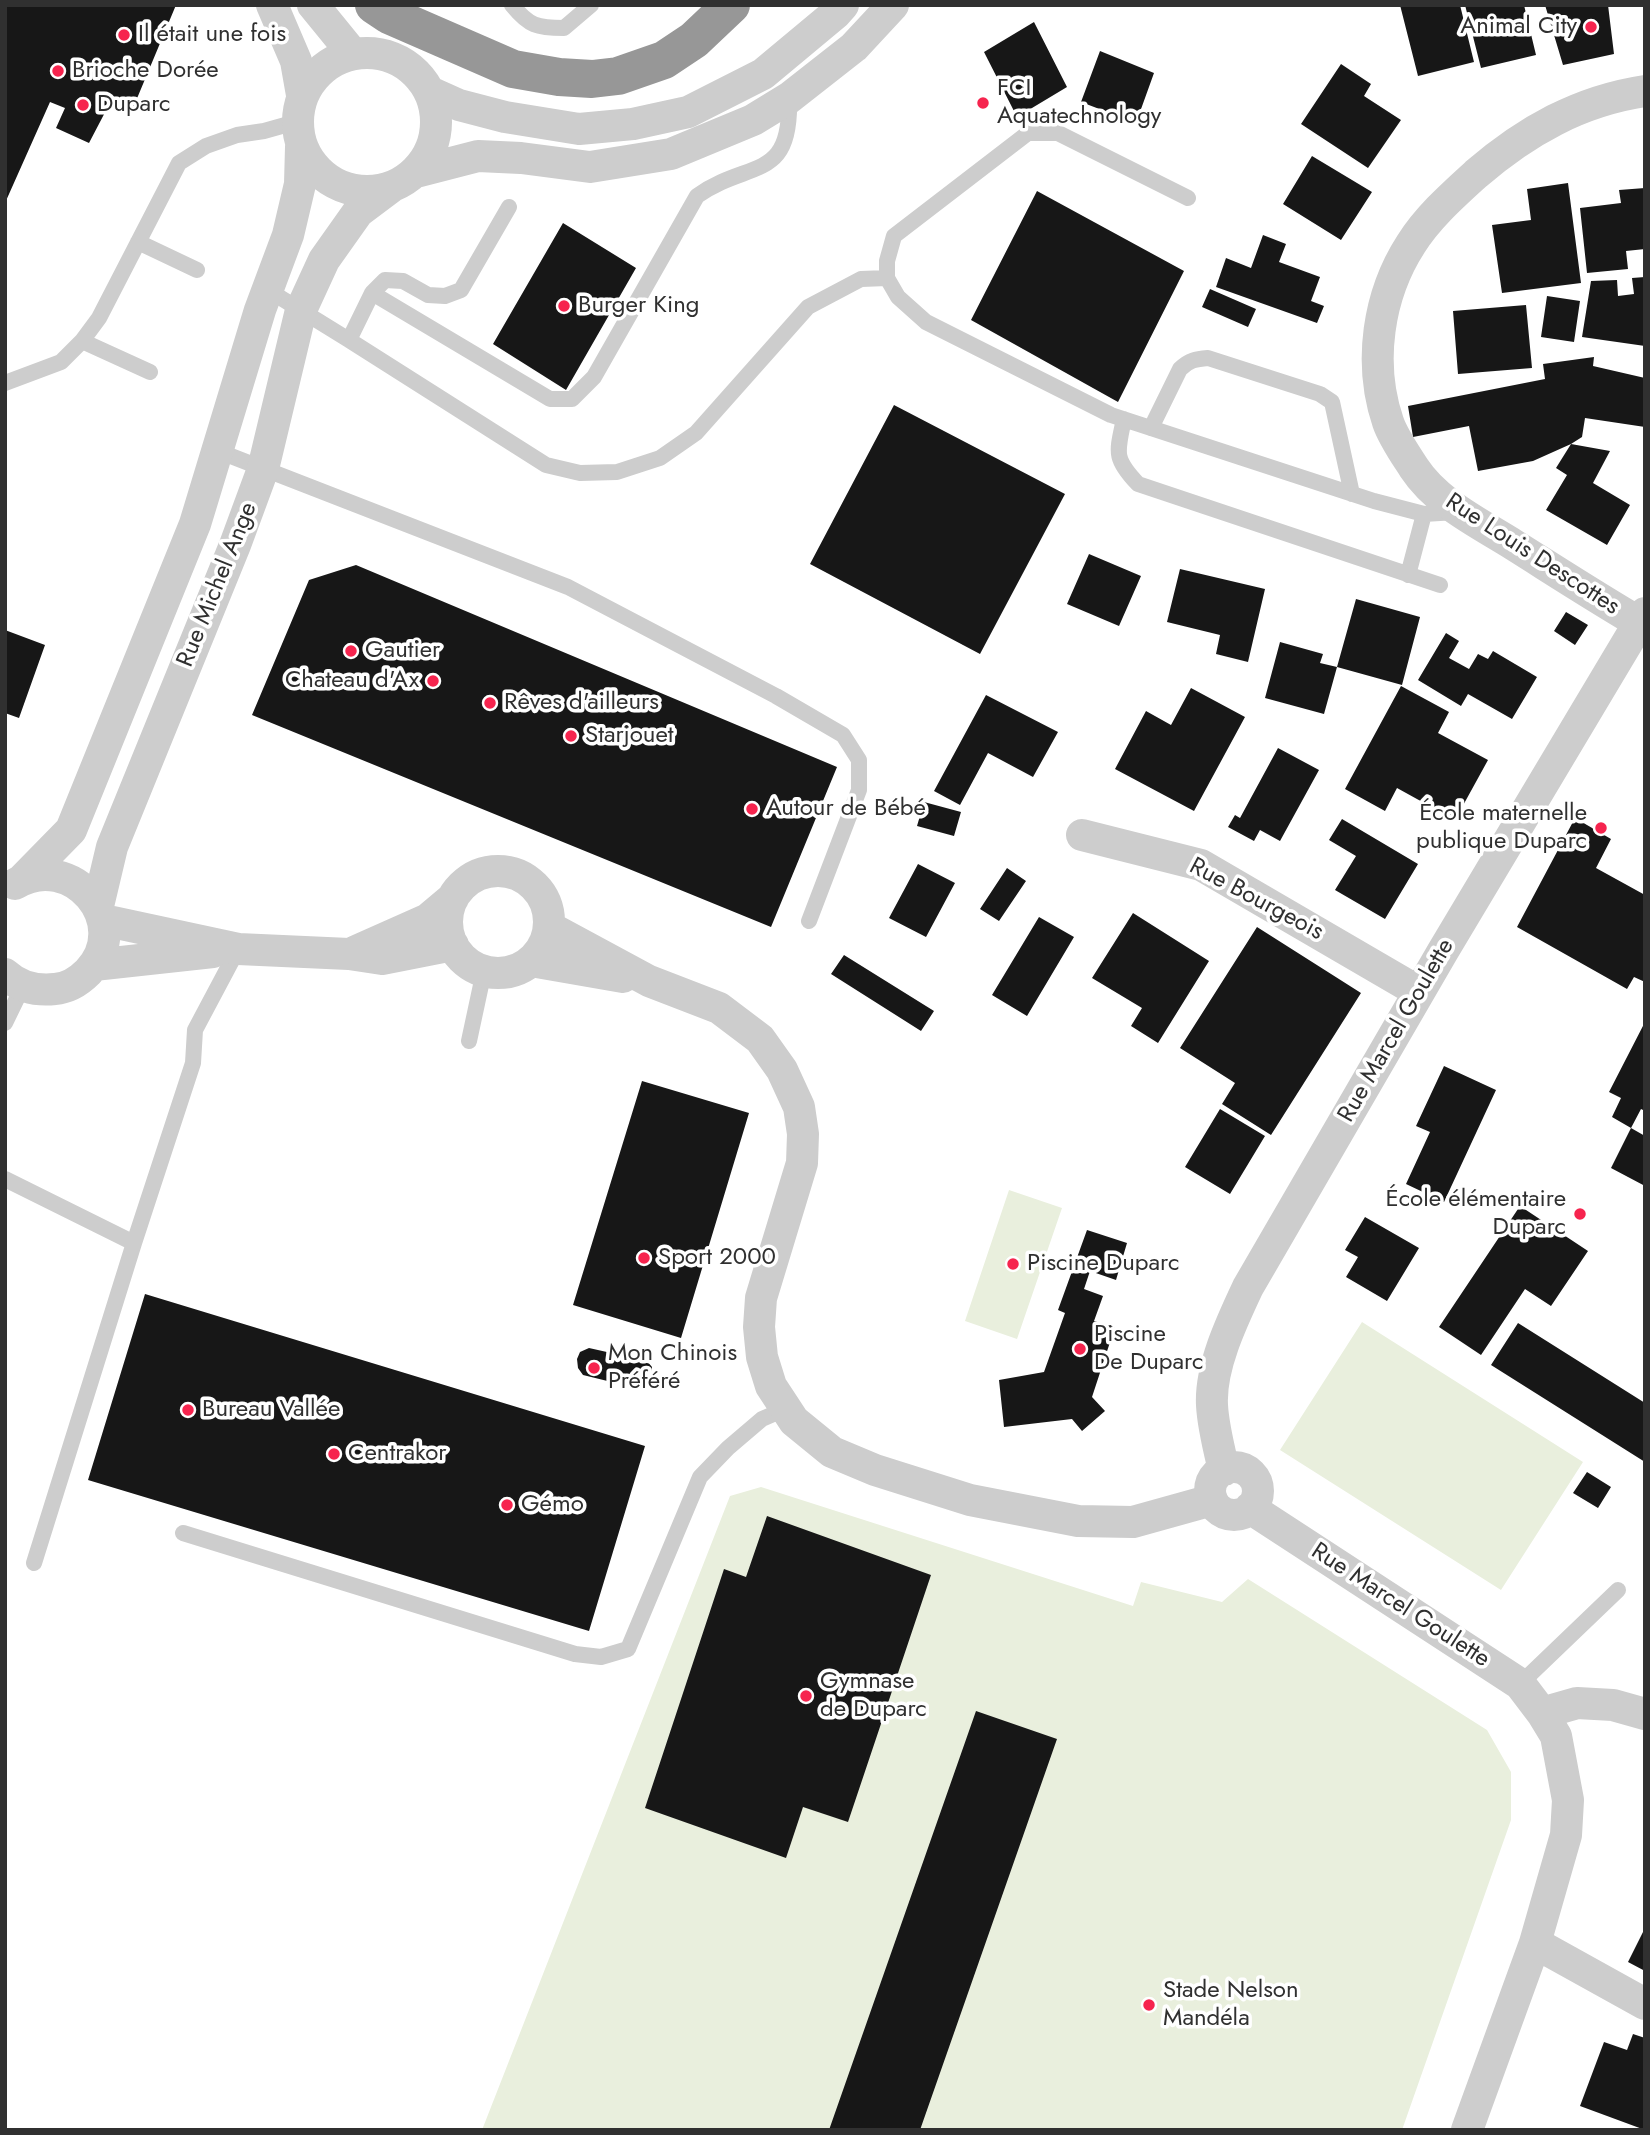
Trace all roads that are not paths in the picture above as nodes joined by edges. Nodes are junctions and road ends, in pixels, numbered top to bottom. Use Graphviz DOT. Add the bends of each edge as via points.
graph roads {
  1 [pos="272,5"];
  2 [pos="313,5"];
  3 [pos="374,5"];
  4 [pos="512,5"];
  5 [pos="591,5"];
  6 [pos="731,5"];
  7 [pos="843,5"];
  8 [pos="893,5"];
  9 [pos="354,54"];
  10 [pos="1645,91"];
  11 [pos="430,92"];
  12 [pos="789,98"];
  13 [pos="300,122"];
  14 [pos="403,180"];
  15 [pos="1188,198"];
  16 [pos="509,207"];
  17 [pos="138,242"];
  18 [pos="197,270"];
  19 [pos="887,278"];
  20 [pos="268,290"];
  21 [pos="372,293"];
  22 [pos="301,310"];
  23 [pos="349,340"];
  24 [pos="82,341"];
  25 [pos="150,372"];
  26 [pos="5,383"];
  27 [pos="1124,419"];
  28 [pos="1151,428"];
  29 [pos="218,451"];
  30 [pos="263,469"];
  31 [pos="1352,494"];
  32 [pos="1462,512"];
  33 [pos="1424,514"];
  34 [pos="1408,575"];
  35 [pos="1440,585"];
  36 [pos="1643,620"];
  37 [pos="1083,835"];
  38 [pos="13,886"];
  39 [pos="453,898"];
  40 [pos="100,913"];
  41 [pos="809,921"];
  42 [pos="549,927"];
  43 [pos="453,945"];
  44 [pos="238,949"];
  45 [pos="349,954"];
  46 [pos="531,961"];
  47 [pos="94,965"];
  48 [pos="485,971"];
  49 [pos="14,980"];
  50 [pos="649,981"];
  51 [pos="1419,992"];
  52 [pos="5,1023"];
  53 [pos="469,1041"];
  54 [pos="5,1179"];
  55 [pos="134,1243"];
  56 [pos="785,1409"];
  57 [pos="1224,1469"];
  58 [pos="1212,1500"];
  59 [pos="1250,1508"];
  60 [pos="183,1533"];
  61 [pos="34,1563"];
  62 [pos="1618,1590"];
  63 [pos="1520,1684"];
  64 [pos="1542,1713"];
  65 [pos="1645,1714"];
  66 [pos="1535,1943"];
  67 [pos="1645,2004"];
  68 [pos="1467,2130"];
  1 -- 13 [label="street, Rue Michel Ange" via="296,61"];
  2 -- 9 [label="street"];
  3 -- 6 [label="highway" via="513,69 592,79 618,76 664,60 694,40"];
  4 -- 5 [label="lane" via="524,20 543,28 564,28"];
  7 -- 11 [label="street" via="763,74 688,112 633,124 579,130 505,117"];
  8 -- 12 [label="street" via="854,47"];
  9 -- 11 [label="street" via="377,53 398,60 417,74"];
  9 -- 13 [label="street" via="332,61 314,76"];
  10 -- 32 [label="street, Rue Louis Descottes" via="1586,106 1539,127 1491,162 1434,214 1411,244 1391,284 1379,327 1377,374 1388,424 1434,492"];
  11 -- 14 [label="street" via="436,134 429,155"];
  12 -- 14 [label="street" via="753,120 671,154 590,167 478,156"];
  12 -- 21 [label="lane" via="790,118 782,148 771,162 697,196 594,377 572,399 551,399"];
  13 -- 14 [label="street" via="312,166 328,180 348,189 369,191"];
  13 -- 17 [label="lane" via="237,135 206,146 179,163"];
  13 -- 20 [label="street, Rue Michel Ange" via="300,184"];
  14 -- 22 [label="street, Rue Michel Ange" via="358,212 324,260"];
  15 -- 19 [label="lane" via="1058,132 1028,133 894,236"];
  16 -- 21 [label="lane" via="461,290 445,296 428,295 403,281 385,280"];
  17 -- 18 [label="lane"];
  17 -- 24 [label="lane"];
  19 -- 23 [label="lane" via="861,279 808,307 696,433 660,458 617,472 580,473 546,466"];
  19 -- 27 [label="lane" via="898,297 926,322"];
  20 -- 22 [label="lane"];
  20 -- 29 [label="street, Rue Michel Ange"];
  21 -- 23 [label="lane"];
  22 -- 23 [label="lane"];
  22 -- 30 [label="street, Rue Michel Ange"];
  24 -- 25 [label="lane"];
  24 -- 26 [label="lane" via="61,362"];
  27 -- 28 [label="lane"];
  27 -- 34 [label="lane" via="1117,452 1138,484"];
  28 -- 31 [label="lane"];
  28 -- 31 [label="lane" via="1180,369 1195,359 1208,358 1320,394 1332,402"];
  29 -- 30 [label="lane"];
  29 -- 38 [label="street, Rue Michel Ange" via="195,524 71,830"];
  30 -- 40 [label="street, Rue Michel Ange" via="112,847"];
  30 -- 41 [label="lane" via="568,587 843,736 859,760 859,789"];
  31 -- 33 [label="lane"];
  32 -- 33 [label="lane"];
  32 -- 36 [label="street, Rue Louis Descottes" via="1611,607"];
  33 -- 34 [label="lane"];
  34 -- 35 [label="lane"];
  36 -- 51 [label="street, Rue Marcel Goulette"];
  37 -- 51 [label="street, Rue Bourgeois" via="1201,865"];
  38 -- 40 [label="street" via="43,875 65,878 84,889"];
  39 -- 42 [label="street" via="478,875 513,873 540,893 548,909"];
  39 -- 43 [label="street" via="448,914"];
  39 -- 45 [label="street" via="428,919"];
  40 -- 44 [label="street"];
  40 -- 47 [label="street, Rue Michel Ange" via="104,935"];
  42 -- 46 [label="street" via="547,939"];
  42 -- 50 [label="street"];
  43 -- 45 [label="street" via="382,959"];
  43 -- 48 [label="street" via="472,966"];
  44 -- 45 [label="street"];
  44 -- 47 [label="street"];
  44 -- 55 [label="lane" via="195,1030 193,1062"];
  46 -- 48 [label="street" via="509,972"];
  46 -- 50 [label="street"];
  47 -- 49 [label="street" via="80,980 62,988 42,990"];
  48 -- 53 [label="lane"];
  49 -- 52 [label="lane"];
  50 -- 56 [label="street" via="719,1008 760,1039 782,1070 799,1107 802,1163 761,1298 758,1327 771,1386"];
  51 -- 57 [label="street, Rue Marcel Goulette" via="1227,1330 1212,1404"];
  54 -- 55 [label="lane"];
  55 -- 61 [label="lane"];
  56 -- 58 [label="street" via="832,1452 971,1500 1106,1523 1133,1522"];
  56 -- 60 [label="lane" via="762,1419 700,1477 628,1649 601,1657 575,1654"];
  57 -- 58 [label="street" via="1211,1482"];
  57 -- 59 [label="street" via="1242,1468 1256,1482 1256,1500"];
  58 -- 59 [label="street" via="1233,1515"];
  59 -- 63 [label="street, Rue Marcel Goulette"];
  62 -- 63 [label="lane"];
  63 -- 64 [label="street, Rue Marcel Goulette"];
  64 -- 65 [label="street" via="1577,1703 1613,1705"];
  64 -- 66 [label="street, Rue Marcel Goulette" via="1556,1736 1569,1800 1566,1835"];
  66 -- 67 [label="street"];
  66 -- 68 [label="street, Rue Marcel Goulette"];
}
